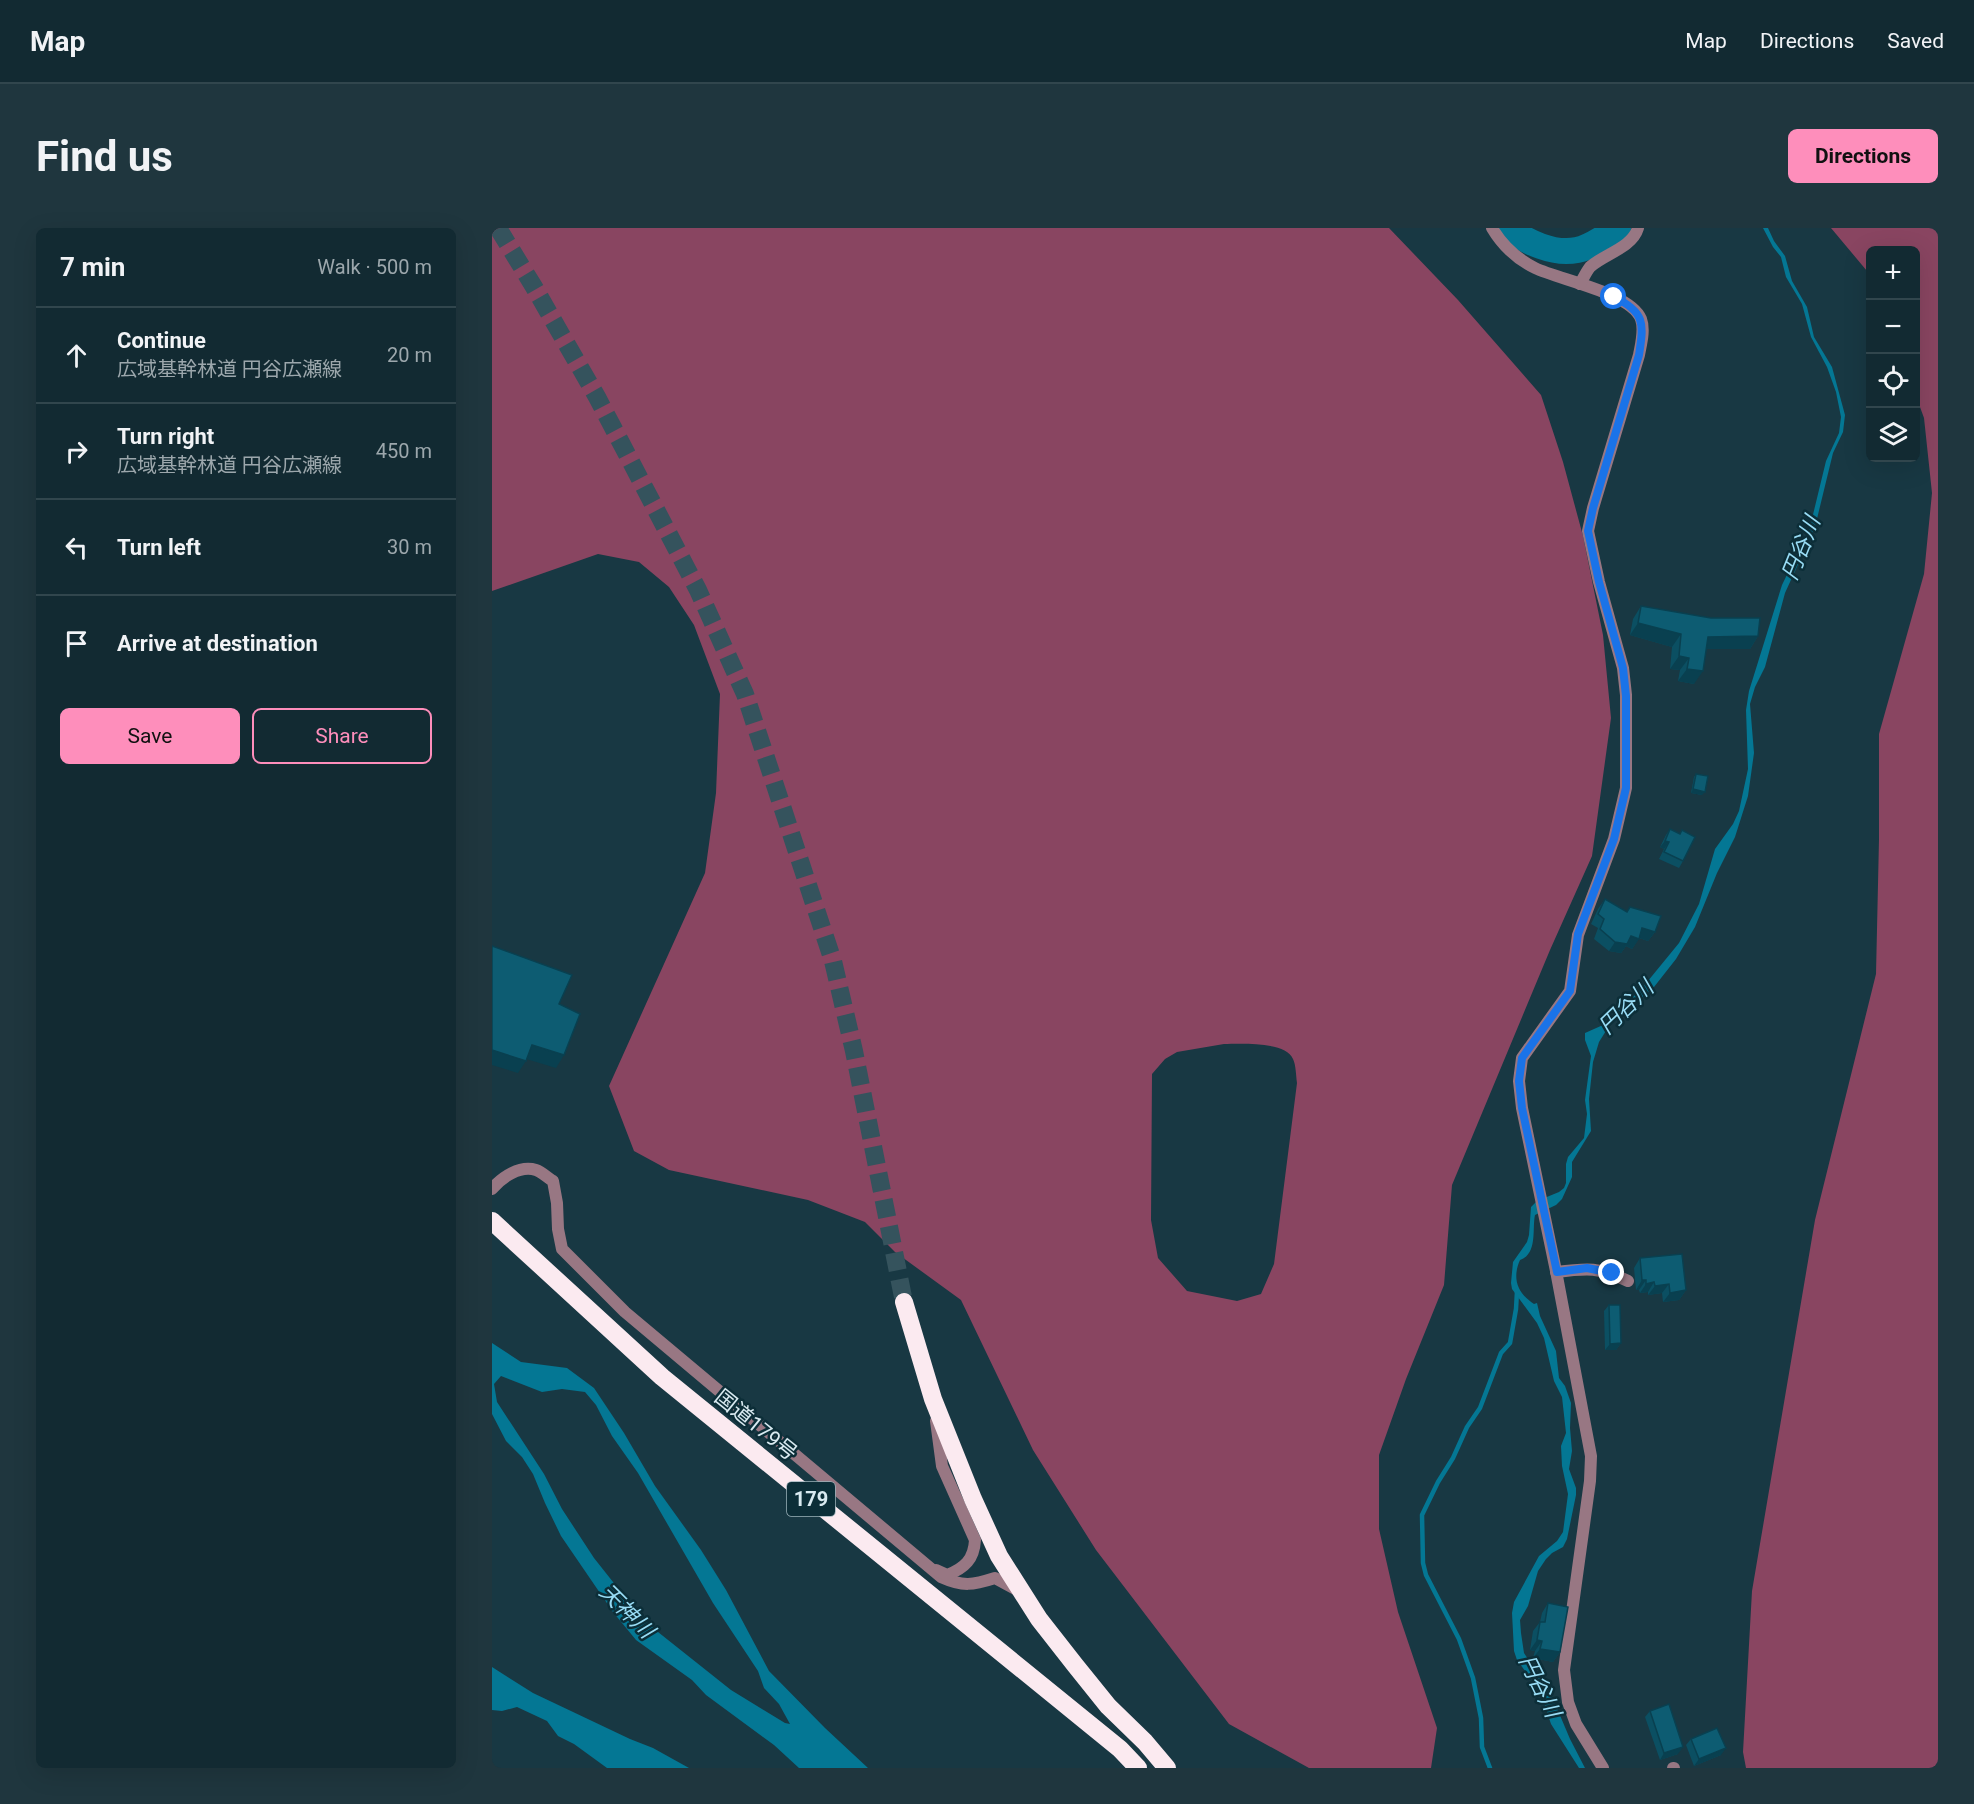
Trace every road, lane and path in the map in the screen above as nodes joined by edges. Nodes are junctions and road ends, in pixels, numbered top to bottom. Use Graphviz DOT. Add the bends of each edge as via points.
graph roads {
  1 [pos="1492,228"];
  2 [pos="1638,228"];
  3 [pos="1580,284"];
  4 [pos="492,1189"];
  5 [pos="492,1221"];
  6 [pos="1557,1272"];
  7 [pos="1628,1281"];
  8 [pos="904,1302"];
  9 [pos="933,1399"];
  10 [pos="927,1567"];
  11 [pos="1021,1592"];
  12 [pos="1138,1768"];
  13 [pos="1167,1768"];
  14 [pos="1603,1768"];
  1 -- 3 [label="street" via="1520,260"];
  2 -- 3 [label="street" via="1626,245 1588,269"];
  3 -- 6 [label="street" via="1629,305 1642,321 1642,335 1588,531 1623,668 1626,788 1614,839 1578,934 1570,991 1522,1058 1519,1081"];
  4 -- 10 [label="street" via="521,1169 536,1170 553,1181 562,1249 625,1312"];
  5 -- 12 [label="highway, 国道179号 / 179" via="662,1377 1120,1749"];
  6 -- 7 [label="street" via="1599,1269"];
  6 -- 14 [label="street" via="1591,1456 1564,1670 1568,1702 1576,1724"];
  8 -- 9 [label="highway"];
  9 -- 10 [label="street" via="942,1466 975,1540 975,1553 966,1564 947,1575"];
  9 -- 11 [label="highway" via="973,1499"];
  10 -- 11 [label="street" via="955,1584 972,1585 995,1578"];
  11 -- 13 [label="highway" via="1102,1698"];
}
